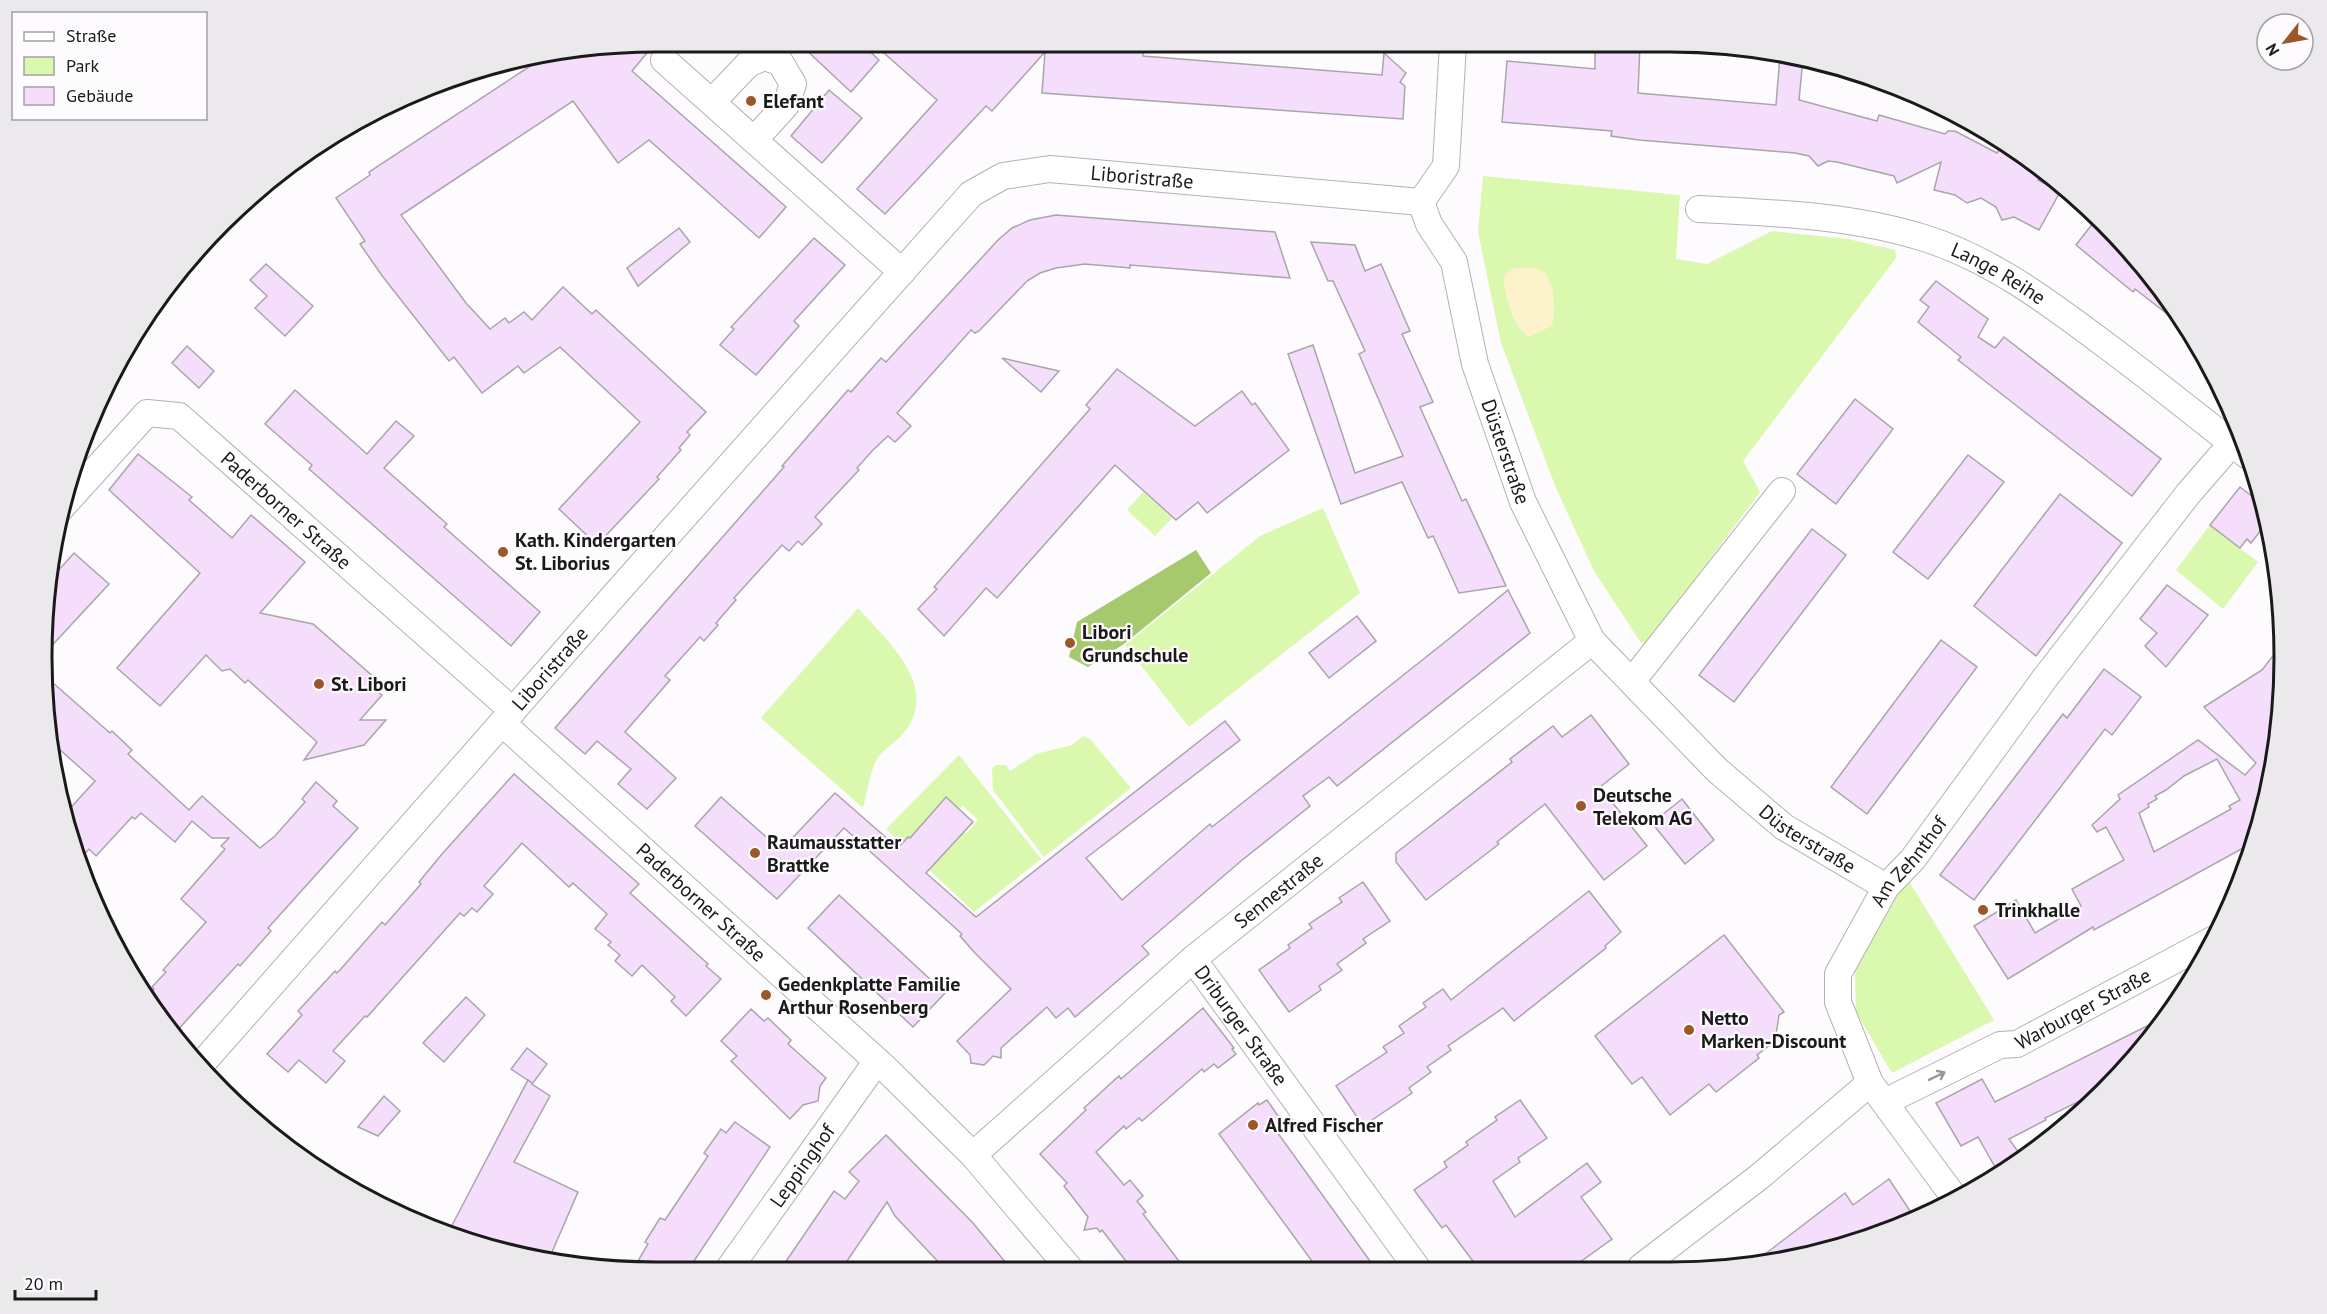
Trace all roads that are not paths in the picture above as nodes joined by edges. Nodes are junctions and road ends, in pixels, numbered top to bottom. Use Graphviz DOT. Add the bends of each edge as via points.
graph roads {
  1 [pos="1453,52"];
  2 [pos="663,60"];
  3 [pos="712,102"];
  4 [pos="754,140"];
  5 [pos="1421,202"];
  6 [pos="1698,209"];
  7 [pos="902,272"];
  8 [pos="2233,439"];
  9 [pos="2236,448"];
  10 [pos="76,491"];
  11 [pos="1782,491"];
  12 [pos="1592,641"];
  13 [pos="1633,680"];
  14 [pos="507,717"];
  15 [pos="1886,887"];
  16 [pos="2201,946"];
  17 [pos="1193,958"];
  18 [pos="206,1059"];
  19 [pos="878,1061"];
  20 [pos="1878,1092"];
  21 [pos="973,1155"];
  22 [pos="1950,1192"];
  23 [pos="734,1262"];
  24 [pos="1064,1262"];
  25 [pos="1413,1262"];
  26 [pos="1648,1262"];
  1 -- 5 [label="street" via="1446,166"];
  2 -- 3 [label="street"];
  3 -- 4 [label="street"];
  3 -- 4 [label="street" via="748,64 764,57 780,62 793,84 786,105"];
  4 -- 7 [label="street"];
  5 -- 7 [label="street, Liboristraße" via="1050,169 1003,176 971,194"];
  5 -- 12 [label="street, Düsterstraße" via="1429,224 1454,262 1475,364 1522,502"];
  6 -- 8 [label="street, Lange Reihe" via="1849,220 1917,236 1958,252 2029,290"];
  7 -- 14 [label="street, Liboristraße"];
  9 -- 15 [label="street, Am Zehnthof" via="2188,494 2045,678 1913,859"];
  10 -- 14 [label="street, Paderborner Straße" via="147,413 179,416"];
  11 -- 13 [label="street"];
  12 -- 13 [label="street, Düsterstraße"];
  12 -- 17 [label="street, Sennestraße"];
  13 -- 15 [label="street, Düsterstraße" via="1717,770 1784,827"];
  14 -- 18 [label="street, Liboristraße"];
  14 -- 19 [label="street, Paderborner Straße"];
  15 -- 20 [label="street, Am Zehnthof" via="1838,974 1838,1002"];
  20 -- 16 [label="street, Warburger Straße, one-way" via="2000,1045 2017,1044"];
  17 -- 21 [label="street, Sennestraße"];
  17 -- 25 [label="street, Driburger Straße"];
  19 -- 21 [label="street, Paderborner Straße"];
  19 -- 23 [label="street, Leppinghof"];
  20 -- 22 [label="street"];
  20 -- 26 [label="street"];
  21 -- 24 [label="street, Paderborner Straße"];
}
